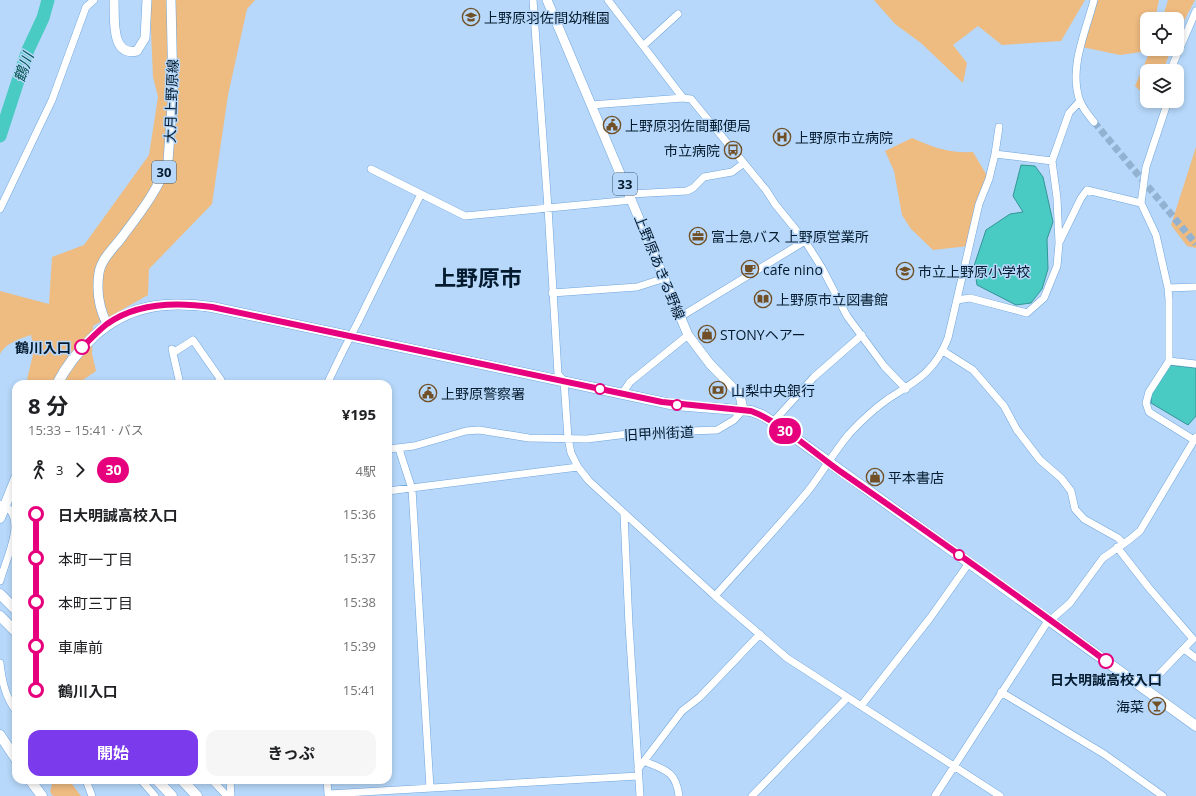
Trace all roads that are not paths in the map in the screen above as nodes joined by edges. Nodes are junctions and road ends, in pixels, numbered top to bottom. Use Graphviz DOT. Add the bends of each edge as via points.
graph roads {
  1 [pos="94,0"];
  2 [pos="114,0"];
  3 [pos="147,0"];
  4 [pos="172,0"];
  5 [pos="533,0"];
  6 [pos="547,0"];
  7 [pos="608,0"];
  8 [pos="1094,0"];
  9 [pos="1196,12"];
  10 [pos="678,14"];
  11 [pos="643,46"];
  12 [pos="1173,64"];
  13 [pos="683,98"];
  14 [pos="1080,101"];
  15 [pos="591,105"];
  16 [pos="1166,108"];
  17 [pos="1094,122"];
  18 [pos="999,127"];
  19 [pos="995,154"];
  20 [pos="1052,161"];
  21 [pos="744,163"];
  22 [pos="371,169"];
  23 [pos="421,194"];
  24 [pos="631,197"];
  25 [pos="1141,203"];
  26 [pos="548,208"];
  27 [pos="0,209"];
  28 [pos="805,241"];
  29 [pos="1059,243"];
  30 [pos="665,278"];
  31 [pos="1196,287"];
  32 [pos="1168,288"];
  33 [pos="552,293"];
  34 [pos="956,300"];
  35 [pos="680,317"];
  36 [pos="107,324"];
  37 [pos="688,335"];
  38 [pos="862,335"];
  39 [pos="943,351"];
  40 [pos="1169,361"];
  41 [pos="1196,364"];
  42 [pos="59,380"];
  43 [pos="179,380"];
  44 [pos="221,380"];
  45 [pos="329,380"];
  46 [pos="564,381"];
  47 [pos="906,389"];
  48 [pos="622,394"];
  49 [pos="743,410"];
  50 [pos="773,422"];
  51 [pos="565,438"];
  52 [pos="1195,438"];
  53 [pos="392,449"];
  54 [pos="399,449"];
  55 [pos="827,463"];
  56 [pos="578,467"];
  57 [pos="12,486"];
  58 [pos="412,489"];
  59 [pos="392,491"];
  60 [pos="3,505"];
  61 [pos="12,514"];
  62 [pos="624,514"];
  63 [pos="0,518"];
  64 [pos="12,544"];
  65 [pos="1120,545"];
  66 [pos="969,562"];
  67 [pos="0,581"];
  68 [pos="0,594"];
  69 [pos="715,596"];
  70 [pos="12,606"];
  71 [pos="0,616"];
  72 [pos="1049,620"];
  73 [pos="12,628"];
  74 [pos="760,634"];
  75 [pos="1184,649"];
  76 [pos="1196,658"];
  77 [pos="0,663"];
  78 [pos="1145,689"];
  79 [pos="1002,692"];
  80 [pos="847,698"];
  81 [pos="12,706"];
  82 [pos="861,706"];
  83 [pos="1196,726"];
  84 [pos="0,735"];
  85 [pos="12,753"];
  86 [pos="646,762"];
  87 [pos="954,766"];
  88 [pos="638,773"];
  89 [pos="33,784"];
  90 [pos="88,784"];
  91 [pos="144,784"];
  92 [pos="161,784"];
  93 [pos="186,784"];
  94 [pos="216,784"];
  95 [pos="230,784"];
  96 [pos="327,784"];
  97 [pos="430,788"];
  98 [pos="42,796"];
  99 [pos="92,796"];
  100 [pos="155,796"];
  101 [pos="172,796"];
  102 [pos="197,796"];
  103 [pos="227,796"];
  104 [pos="231,796"];
  105 [pos="640,796"];
  106 [pos="679,796"];
  107 [pos="752,796"];
  108 [pos="935,796"];
  109 [pos="1000,796"];
  110 [pos="1163,796"];
  1 -- 27 [label="street" via="86,7 52,100"];
  2 -- 3 [label="main road" via="115,34 124,51 130,53 142,46 145,38"];
  4 -- 36 [label="main road, 大月上野原線 / 30" via="173,92 168,160 152,195 100,269 99,304"];
  5 -- 26 [label="street"];
  6 -- 15 [label="main road, 上野原あきる野線 / 33"];
  7 -- 11 [label="street"];
  8 -- 14 [label="street" via="1078,60 1077,85"];
  9 -- 12 [label="street"];
  10 -- 11 [label="street"];
  11 -- 13 [label="street"];
  13 -- 15 [label="street"];
  13 -- 21 [label="street" via="691,99"];
  14 -- 17 [label="street"];
  14 -- 20 [label="street" via="1069,113"];
  15 -- 24 [label="main road, 上野原あきる野線 / 33"];
  16 -- 25 [label="street" via="1146,167"];
  18 -- 19 [label="street"];
  19 -- 20 [label="street"];
  19 -- 34 [label="street" via="979,204"];
  20 -- 29 [label="street"];
  21 -- 24 [label="street" via="732,172 704,177 687,191"];
  21 -- 28 [label="street"];
  22 -- 23 [label="street"];
  23 -- 26 [label="street" via="465,216"];
  23 -- 45 [label="street, bridge"];
  24 -- 26 [label="street"];
  24 -- 30 [label="main road, 上野原あきる野線 / 33"];
  25 -- 29 [label="street" via="1087,190 1080,198"];
  25 -- 32 [label="street" via="1156,235"];
  26 -- 33 [label="street"];
  28 -- 35 [label="street"];
  28 -- 38 [label="street" via="847,316"];
  29 -- 34 [label="street" via="1057,266 1051,283 1044,298 1027,313 970,298"];
  30 -- 33 [label="street" via="632,288"];
  30 -- 35 [label="main road, 上野原あきる野線 / 33"];
  31 -- 32 [label="street"];
  32 -- 40 [label="street"];
  33 -- 46 [label="street" via="558,374"];
  34 -- 39 [label="street"];
  35 -- 37 [label="main road, 上野原あきる野線 / 33"];
  36 -- 42 [label="highway" via="67,364"];
  36 -- 46 [label="highway" via="119,317 154,306 192,304"];
  37 -- 48 [label="street" via="630,382"];
  37 -- 49 [label="main road, 上野原あきる野線 / 33" via="710,364 740,395"];
  38 -- 47 [label="street" via="884,366"];
  38 -- 50 [label="street" via="814,377"];
  39 -- 47 [label="street" via="929,371"];
  39 -- 65 [label="street" via="973,370 1004,406 1017,430 1040,460 1061,478 1071,491 1075,509 1084,519 1118,538"];
  40 -- 41 [label="street"];
  40 -- 52 [label="street" via="1149,392 1146,403 1149,412"];
  43 -- 44 [label="street" via="173,351 192,340"];
  46 -- 48 [label="highway"];
  46 -- 51 [label="street"];
  47 -- 55 [label="street" via="886,400 868,416"];
  48 -- 49 [label="highway" via="675,405"];
  49 -- 50 [label="highway" via="762,415"];
  49 -- 51 [label="street, 旧甲州街道" via="734,420 717,430 636,433 587,439"];
  50 -- 55 [label="highway"];
  51 -- 54 [label="street, 旧甲州街道" via="529,438 479,430 466,431"];
  51 -- 56 [label="street"];
  52 -- 65 [label="street" via="1140,530"];
  53 -- 54 [label="street, 旧甲州街道"];
  54 -- 58 [label="street"];
  55 -- 66 [label="highway"];
  55 -- 69 [label="street" via="809,489 761,546"];
  56 -- 58 [label="street"];
  56 -- 62 [label="street"];
  57 -- 60 [label="highway"];
  58 -- 59 [label="street"];
  58 -- 97 [label="street"];
  60 -- 61 [label="street"];
  60 -- 63 [label="highway"];
  62 -- 69 [label="street"];
  62 -- 88 [label="street"];
  64 -- 67 [label="street"];
  65 -- 72 [label="street" via="1103,558 1070,603"];
  65 -- 75 [label="street" via="1148,588 1193,639"];
  66 -- 72 [label="highway"];
  66 -- 82 [label="street" via="930,618"];
  68 -- 70 [label="highway"];
  69 -- 74 [label="street"];
  71 -- 73 [label="highway"];
  72 -- 78 [label="highway"];
  72 -- 79 [label="street"];
  74 -- 80 [label="street" via="787,658"];
  74 -- 86 [label="street" via="700,697 682,711"];
  75 -- 76 [label="street"];
  75 -- 78 [label="street"];
  77 -- 81 [label="street" via="2,684"];
  78 -- 83 [label="highway"];
  79 -- 87 [label="street"];
  79 -- 110 [label="street" via="1104,754"];
  80 -- 82 [label="street"];
  80 -- 107 [label="street"];
  82 -- 87 [label="street"];
  84 -- 85 [label="highway"];
  86 -- 88 [label="street"];
  86 -- 106 [label="street" via="670,772 677,783"];
  87 -- 108 [label="street"];
  87 -- 109 [label="street"];
  88 -- 97 [label="street"];
  88 -- 105 [label="street"];
  89 -- 98 [label="highway"];
  90 -- 99 [label="street"];
  91 -- 100 [label="street"];
  92 -- 101 [label="highway"];
  93 -- 102 [label="highway"];
  94 -- 103 [label="street"];
  95 -- 104 [label="street"];
  96 -- 97 [label="street" via="328,794"];
}
